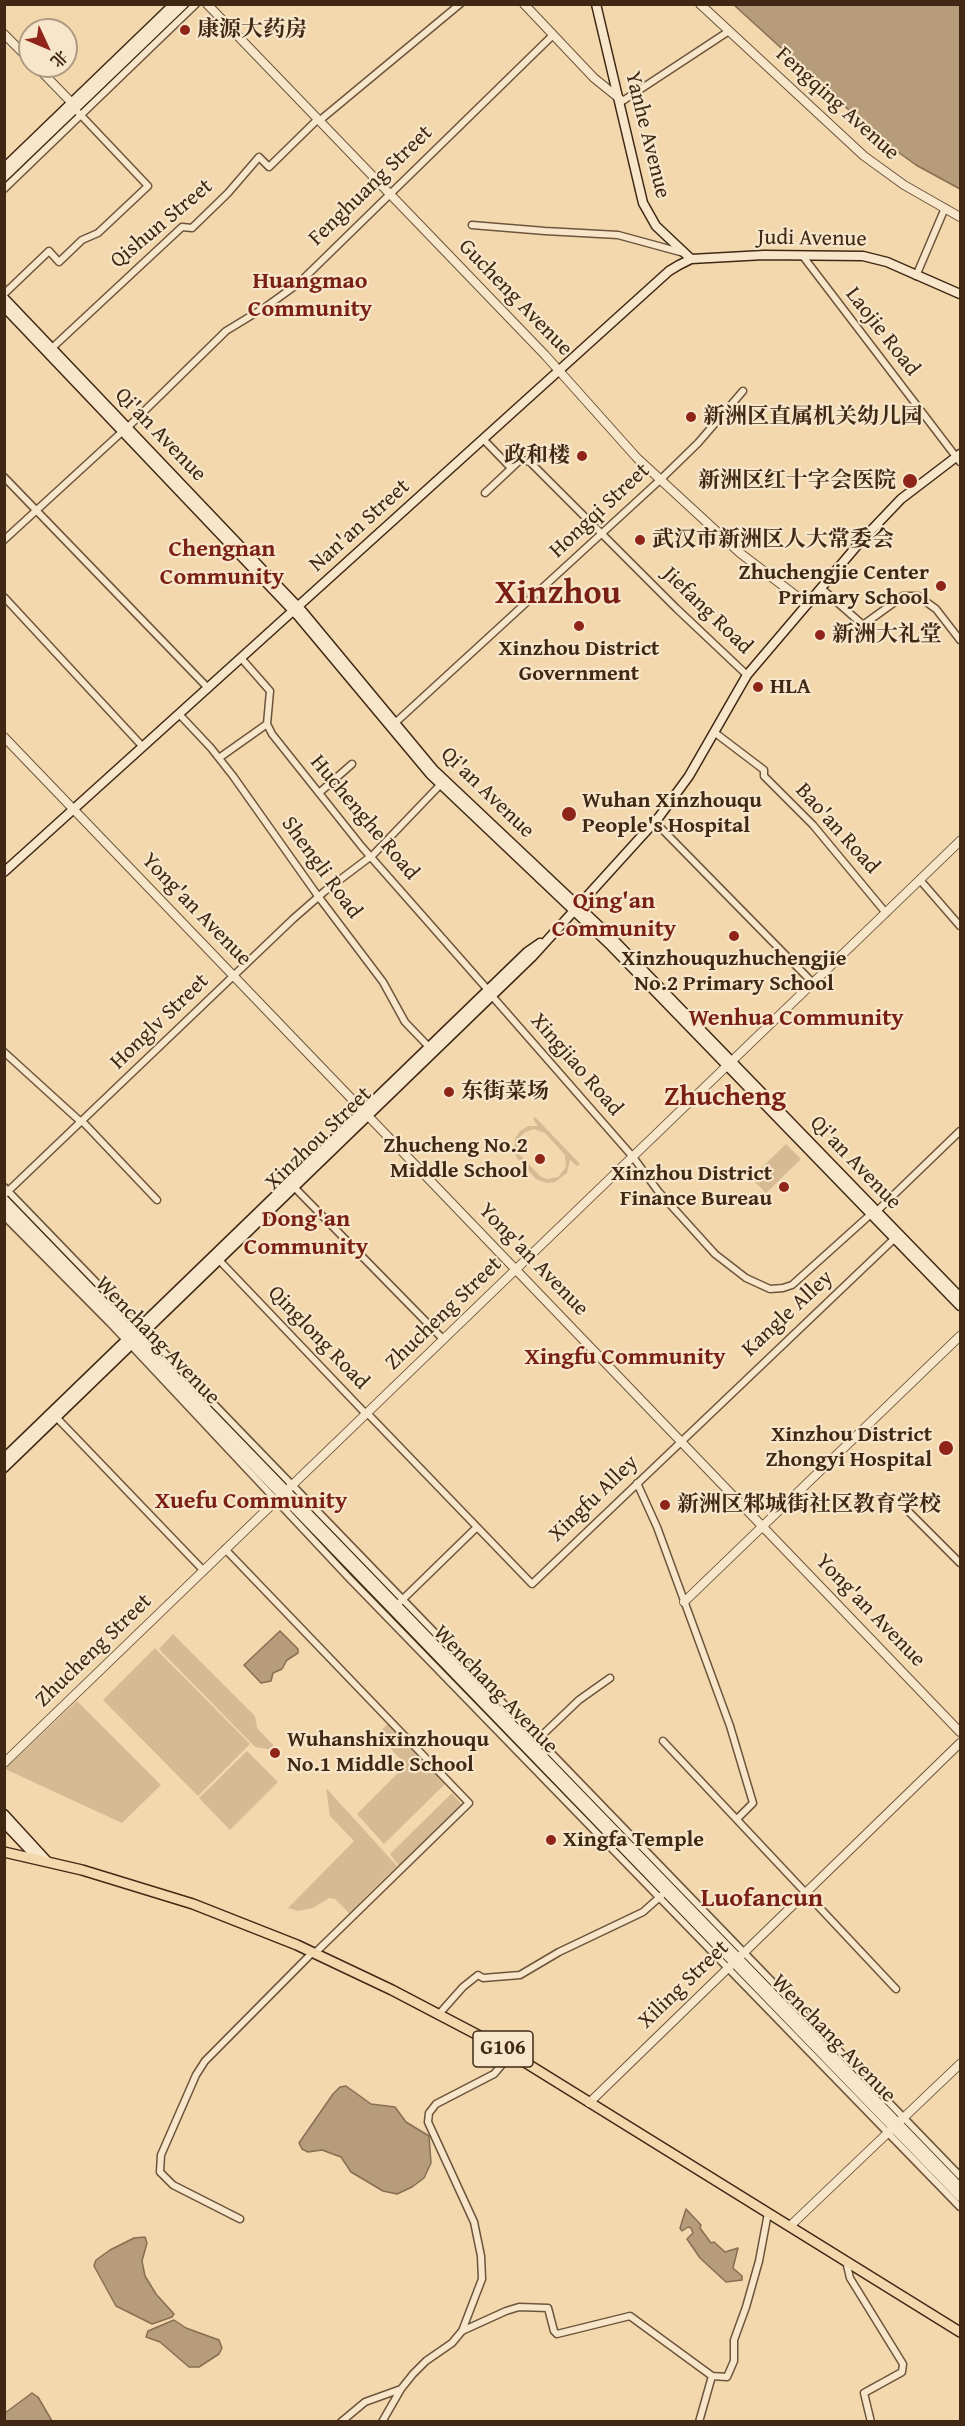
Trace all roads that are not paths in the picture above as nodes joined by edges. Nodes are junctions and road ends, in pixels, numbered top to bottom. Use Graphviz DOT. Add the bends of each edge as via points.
graph roads {
  1 [pos="174,4"];
  2 [pos="183,4"];
  3 [pos="196,4"];
  4 [pos="207,4"];
  5 [pos="460,4"];
  6 [pos="524,4"];
  7 [pos="596,4"];
  8 [pos="700,4"];
  9 [pos="729,32"];
  10 [pos="5,35"];
  11 [pos="553,35"];
  12 [pos="18,48"];
  13 [pos="47,78"];
  14 [pos="620,101"];
  15 [pos="76,109"];
  16 [pos="318,120"];
  17 [pos="4,168"];
  18 [pos="4,177"];
  19 [pos="4,189"];
  20 [pos="389,193"];
  21 [pos="945,208"];
  22 [pos="960,217"];
  23 [pos="472,225"];
  24 [pos="802,255"];
  25 [pos="687,256"];
  26 [pos="916,276"];
  27 [pos="4,294"];
  28 [pos="960,294"];
  29 [pos="4,298"];
  30 [pos="4,307"];
  31 [pos="52,348"];
  32 [pos="559,371"];
  33 [pos="743,392"];
  34 [pos="125,429"];
  35 [pos="483,439"];
  36 [pos="959,458"];
  37 [pos="511,468"];
  38 [pos="4,477"];
  39 [pos="660,480"];
  40 [pos="485,493"];
  41 [pos="38,510"];
  42 [pos="601,534"];
  43 [pos="4,540"];
  44 [pos="821,588"];
  45 [pos="4,597"];
  46 [pos="807,604"];
  47 [pos="296,609"];
  48 [pos="959,636"];
  49 [pos="241,658"];
  50 [pos="747,675"];
  51 [pos="208,688"];
  52 [pos="179,714"];
  53 [pos="395,723"];
  54 [pos="267,724"];
  55 [pos="714,732"];
  56 [pos="4,737"];
  57 [pos="143,747"];
  58 [pos="219,758"];
  59 [pos="352,764"];
  60 [pos="441,784"];
  61 [pos="319,793"];
  62 [pos="74,809"];
  63 [pos="655,822"];
  64 [pos="960,841"];
  65 [pos="371,857"];
  66 [pos="4,872"];
  67 [pos="920,880"];
  68 [pos="318,896"];
  69 [pos="576,907"];
  70 [pos="886,913"];
  71 [pos="960,926"];
  72 [pos="234,976"];
  73 [pos="813,983"];
  74 [pos="490,993"];
  75 [pos="429,1047"];
  76 [pos="4,1052"];
  77 [pos="730,1063"];
  78 [pos="366,1113"];
  79 [pos="81,1122"];
  80 [pos="960,1131"];
  81 [pos="633,1157"];
  82 [pos="294,1187"];
  83 [pos="5,1193"];
  84 [pos="157,1200"];
  85 [pos="4,1208"];
  86 [pos="874,1212"];
  87 [pos="4,1216"];
  88 [pos="895,1238"];
  89 [pos="219,1260"];
  90 [pos="516,1269"];
  91 [pos="960,1297"];
  92 [pos="960,1306"];
  93 [pos="960,1336"];
  94 [pos="135,1337"];
  95 [pos="443,1339"];
  96 [pos="366,1413"];
  97 [pos="57,1418"];
  98 [pos="681,1440"];
  99 [pos="4,1458"];
  100 [pos="4,1468"];
  101 [pos="637,1483"];
  102 [pos="284,1493"];
  103 [pos="910,1513"];
  104 [pos="763,1526"];
  105 [pos="477,1527"];
  106 [pos="225,1549"];
  107 [pos="960,1563"];
  108 [pos="203,1570"];
  109 [pos="532,1584"];
  110 [pos="684,1602"];
  111 [pos="400,1603"];
  112 [pos="610,1678"];
  113 [pos="960,1732"];
  114 [pos="663,1741"];
  115 [pos="535,1742"];
  116 [pos="960,1743"];
  117 [pos="4,1763"];
  118 [pos="4,1814"];
  119 [pos="738,1818"];
  120 [pos="4,1823"];
  121 [pos="4,1852"];
  122 [pos="38,1859"];
  123 [pos="48,1862"];
  124 [pos="806,1892"];
  125 [pos="662,1895"];
  126 [pos="314,1952"];
  127 [pos="735,1960"];
  128 [pos="896,1989"];
  129 [pos="439,2014"];
  130 [pos="511,2054"];
  131 [pos="960,2064"];
  132 [pos="589,2103"];
  133 [pos="896,2125"];
  134 [pos="960,2176"];
  135 [pos="960,2187"];
  136 [pos="960,2197"];
  137 [pos="960,2207"];
  138 [pos="768,2213"];
  139 [pos="240,2219"];
  140 [pos="790,2226"];
  141 [pos="846,2260"];
  142 [pos="462,2331"];
  143 [pos="960,2332"];
  144 [pos="712,2376"];
  145 [pos="401,2389"];
  146 [pos="341,2421"];
  147 [pos="382,2421"];
  148 [pos="699,2421"];
  149 [pos="871,2421"];
  1 -- 15 [label="main road"];
  2 -- 15 [label="main road"];
  3 -- 15 [label="street"];
  4 -- 16 [label="street, Gucheng Avenue"];
  5 -- 16 [label="street, Qishun Street"];
  6 -- 11 [label="street"];
  7 -- 14 [label="main road, Yanhe Avenue"];
  8 -- 9 [label="street, Fengqing Avenue"];
  9 -- 14 [label="street"];
  9 -- 21 [label="street, Fengqing Avenue" via="864,156"];
  10 -- 12 [label="street"];
  11 -- 14 [label="street"];
  11 -- 20 [label="street, Fenghuang Street"];
  13 -- 15 [label="street"];
  14 -- 25 [label="main road, Yanhe Avenue" via="643,203 656,226"];
  15 -- 17 [label="main road"];
  15 -- 18 [label="main road"];
  15 -- 19 [label="street"];
  15 -- 27 [label="street" via="148,186 98,233 82,240 59,262 49,251"];
  16 -- 20 [label="street, Gucheng Avenue"];
  16 -- 31 [label="street, Qishun Street" via="269,167 259,157 192,228 182,227"];
  20 -- 32 [label="street, Gucheng Avenue"];
  20 -- 34 [label="street, Fenghuang Street" via="299,283 226,331"];
  21 -- 22 [label="street, Fengqing Avenue"];
  21 -- 26 [label="street"];
  23 -- 25 [label="street" via="618,234"];
  24 -- 25 [label="main road, Judi Avenue"];
  24 -- 26 [label="main road, Judi Avenue" via="871,258"];
  24 -- 36 [label="street, Laojie Road"];
  25 -- 32 [label="main road, Nan'an Street"];
  26 -- 28 [label="main road, Judi Avenue"];
  29 -- 31 [label="main road, Qi'an Avenue"];
  30 -- 34 [label="main road, Qi'an Avenue"];
  31 -- 34 [label="main road, Qi'an Avenue"];
  32 -- 35 [label="main road, Nan'an Street"];
  32 -- 39 [label="street, Gucheng Avenue"];
  33 -- 39 [label="street, Hongqi Street"];
  34 -- 41 [label="street, Fenghuang Street"];
  34 -- 47 [label="main road, Qi'an Avenue"];
  35 -- 37 [label="street"];
  35 -- 47 [label="main road, Nan'an Street"];
  36 -- 44 [label="main road, Xinzhou Street" via="890,510"];
  37 -- 40 [label="street"];
  37 -- 42 [label="street, Jiefang Road" via="522,460 531,463"];
  38 -- 41 [label="street"];
  39 -- 42 [label="street, Hongqi Street"];
  39 -- 46 [label="street, Gucheng Avenue" via="740,553"];
  41 -- 43 [label="street, Fenghuang Street"];
  41 -- 51 [label="street"];
  42 -- 50 [label="street, Jiefang Road"];
  42 -- 53 [label="street, Hongqi Street"];
  44 -- 46 [label="main road, Xinzhou Street"];
  44 -- 48 [label="street" via="863,625 903,596 918,596 936,609"];
  45 -- 57 [label="street"];
  46 -- 50 [label="main road, Xinzhou Street"];
  47 -- 49 [label="main road, Nan'an Street"];
  47 -- 53 [label="main road, Qi'an Avenue"];
  47 -- 60 [label="main road, Qi'an Avenue"];
  49 -- 51 [label="main road, Nan'an Street"];
  49 -- 54 [label="street" via="270,691"];
  50 -- 55 [label="main road, Xinzhou Street"];
  51 -- 52 [label="main road, Nan'an Street"];
  52 -- 57 [label="main road, Nan'an Street"];
  52 -- 58 [label="street, Shengli Road"];
  53 -- 69 [label="main road, Qi'an Avenue" via="445,780"];
  54 -- 58 [label="street"];
  54 -- 61 [label="street, Huchenghe Road"];
  55 -- 63 [label="main road, Xinzhou Street" via="689,776"];
  55 -- 70 [label="street, Bao'an Road" via="764,770 764,776 813,825"];
  56 -- 62 [label="street, Yong'an Avenue"];
  57 -- 62 [label="main road, Nan'an Street"];
  58 -- 68 [label="street, Shengli Road"];
  59 -- 61 [label="street"];
  60 -- 65 [label="street, Honglv Street"];
  60 -- 69 [label="main road, Qi'an Avenue"];
  61 -- 65 [label="street, Huchenghe Road"];
  62 -- 66 [label="main road, Nan'an Street"];
  62 -- 72 [label="street, Yong'an Avenue"];
  63 -- 69 [label="main road, Xinzhou Street"];
  63 -- 73 [label="street"];
  64 -- 67 [label="street, Zhucheng Street"];
  65 -- 68 [label="street, Honglv Street"];
  65 -- 74 [label="street, Huchenghe Road"];
  67 -- 70 [label="street, Zhucheng Street"];
  67 -- 71 [label="street"];
  68 -- 72 [label="street, Honglv Street"];
  68 -- 75 [label="street, Shengli Road" via="383,982 405,1022"];
  69 -- 74 [label="main road, Xinzhou Street"];
  69 -- 77 [label="main road, Qi'an Avenue"];
  70 -- 73 [label="street, Zhucheng Street"];
  72 -- 78 [label="street, Yong'an Avenue"];
  72 -- 79 [label="street, Honglv Street"];
  73 -- 77 [label="street, Zhucheng Street"];
  74 -- 75 [label="main road, Xinzhou Street"];
  74 -- 78 [label="main road, Xinzhou Street"];
  74 -- 81 [label="street, Xingjiao Road"];
  75 -- 78 [label="main road, Xinzhou Street"];
  76 -- 79 [label="street"];
  77 -- 81 [label="street, Zhucheng Street"];
  77 -- 86 [label="main road, Qi'an Avenue"];
  78 -- 82 [label="main road, Xinzhou Street"];
  78 -- 90 [label="street, Yong'an Avenue"];
  78 -- 94 [label="main road, Xinzhou Street"];
  79 -- 83 [label="street, Honglv Street"];
  79 -- 84 [label="street"];
  80 -- 86 [label="street, Xingjiao Road"];
  81 -- 86 [label="street, Xingjiao Road" via="658,1191 722,1260 766,1288 783,1288 795,1282"];
  81 -- 90 [label="street, Zhucheng Street"];
  82 -- 89 [label="main road, Xinzhou Street"];
  82 -- 95 [label="street"];
  83 -- 94 [label="main road, Wenchang Avenue"];
  85 -- 94 [label="main road, Wenchang Avenue"];
  86 -- 88 [label="main road, Qi'an Avenue"];
  86 -- 91 [label="main road, Qi'an Avenue"];
  87 -- 94 [label="street"];
  88 -- 92 [label="main road, Qi'an Avenue"];
  88 -- 98 [label="street, Kangle Alley"];
  89 -- 94 [label="main road, Xinzhou Street"];
  89 -- 96 [label="street, Qinglong Road"];
  90 -- 95 [label="street, Zhucheng Street"];
  90 -- 98 [label="street, Yong'an Avenue"];
  93 -- 104 [label="street"];
  94 -- 97 [label="main road, Xinzhou Street"];
  94 -- 99 [label="main road, Xinzhou Street"];
  94 -- 102 [label="main road, Wenchang Avenue"];
  94 -- 102 [label="street"];
  95 -- 96 [label="street, Zhucheng Street"];
  96 -- 102 [label="street, Zhucheng Street"];
  96 -- 105 [label="street, Qinglong Road"];
  97 -- 100 [label="main road, Xinzhou Street"];
  97 -- 108 [label="street"];
  98 -- 101 [label="street, Xingfu Alley"];
  98 -- 104 [label="street, Yong'an Avenue"];
  101 -- 109 [label="street, Xingfu Alley"];
  101 -- 110 [label="street"];
  102 -- 106 [label="street, Zhucheng Street"];
  102 -- 111 [label="main road, Wenchang Avenue"];
  102 -- 125 [label="main road, Wenchang Avenue"];
  103 -- 107 [label="street"];
  104 -- 110 [label="street"];
  104 -- 113 [label="street, Yong'an Avenue"];
  105 -- 109 [label="street, Qinglong Road"];
  105 -- 111 [label="street"];
  106 -- 108 [label="street, Zhucheng Street"];
  106 -- 126 [label="street" via="469,1803"];
  108 -- 117 [label="street, Zhucheng Street"];
  110 -- 119 [label="street" via="730,1726 753,1803"];
  111 -- 115 [label="main road, Wenchang Avenue"];
  112 -- 115 [label="street" via="579,1700"];
  114 -- 119 [label="street"];
  115 -- 127 [label="main road, Wenchang Avenue"];
  116 -- 124 [label="street, Xiling Street"];
  118 -- 123 [label="main road"];
  119 -- 124 [label="street"];
  120 -- 122 [label="main road"];
  121 -- 122 [label="highway, G106"];
  122 -- 123 [label="highway, G106"];
  123 -- 126 [label="highway, G106" via="193,1904"];
  124 -- 127 [label="street, Xiling Street"];
  124 -- 128 [label="street"];
  125 -- 127 [label="main road, Wenchang Avenue"];
  125 -- 129 [label="street" via="643,1912 520,1975 478,1975"];
  126 -- 129 [label="highway, G106"];
  126 -- 139 [label="street" via="205,2061 161,2155 160,2172 173,2184"];
  127 -- 132 [label="street, Xiling Street"];
  127 -- 133 [label="main road, Wenchang Avenue"];
  127 -- 133 [label="street"];
  129 -- 130 [label="highway, G106"];
  130 -- 132 [label="highway, G106"];
  130 -- 142 [label="street" via="494,2074 436,2104 428,2116 474,2222 479,2244 481,2284"];
  131 -- 133 [label="street"];
  132 -- 138 [label="highway, G106"];
  133 -- 134 [label="street"];
  133 -- 135 [label="main road, Wenchang Avenue"];
  133 -- 136 [label="main road, Wenchang Avenue"];
  133 -- 137 [label="street"];
  133 -- 140 [label="street"];
  138 -- 140 [label="highway, G106"];
  138 -- 144 [label="street" via="747,2307 734,2340 734,2361 727,2377"];
  140 -- 141 [label="highway, G106"];
  141 -- 143 [label="highway, G106"];
  141 -- 149 [label="street" via="850,2278 903,2364 902,2372 864,2393"];
  142 -- 144 [label="street" via="519,2307 548,2308 557,2334 630,2316"];
  142 -- 145 [label="street"];
  144 -- 148 [label="street"];
  145 -- 146 [label="street" via="365,2402"];
  145 -- 147 [label="street"];
}
